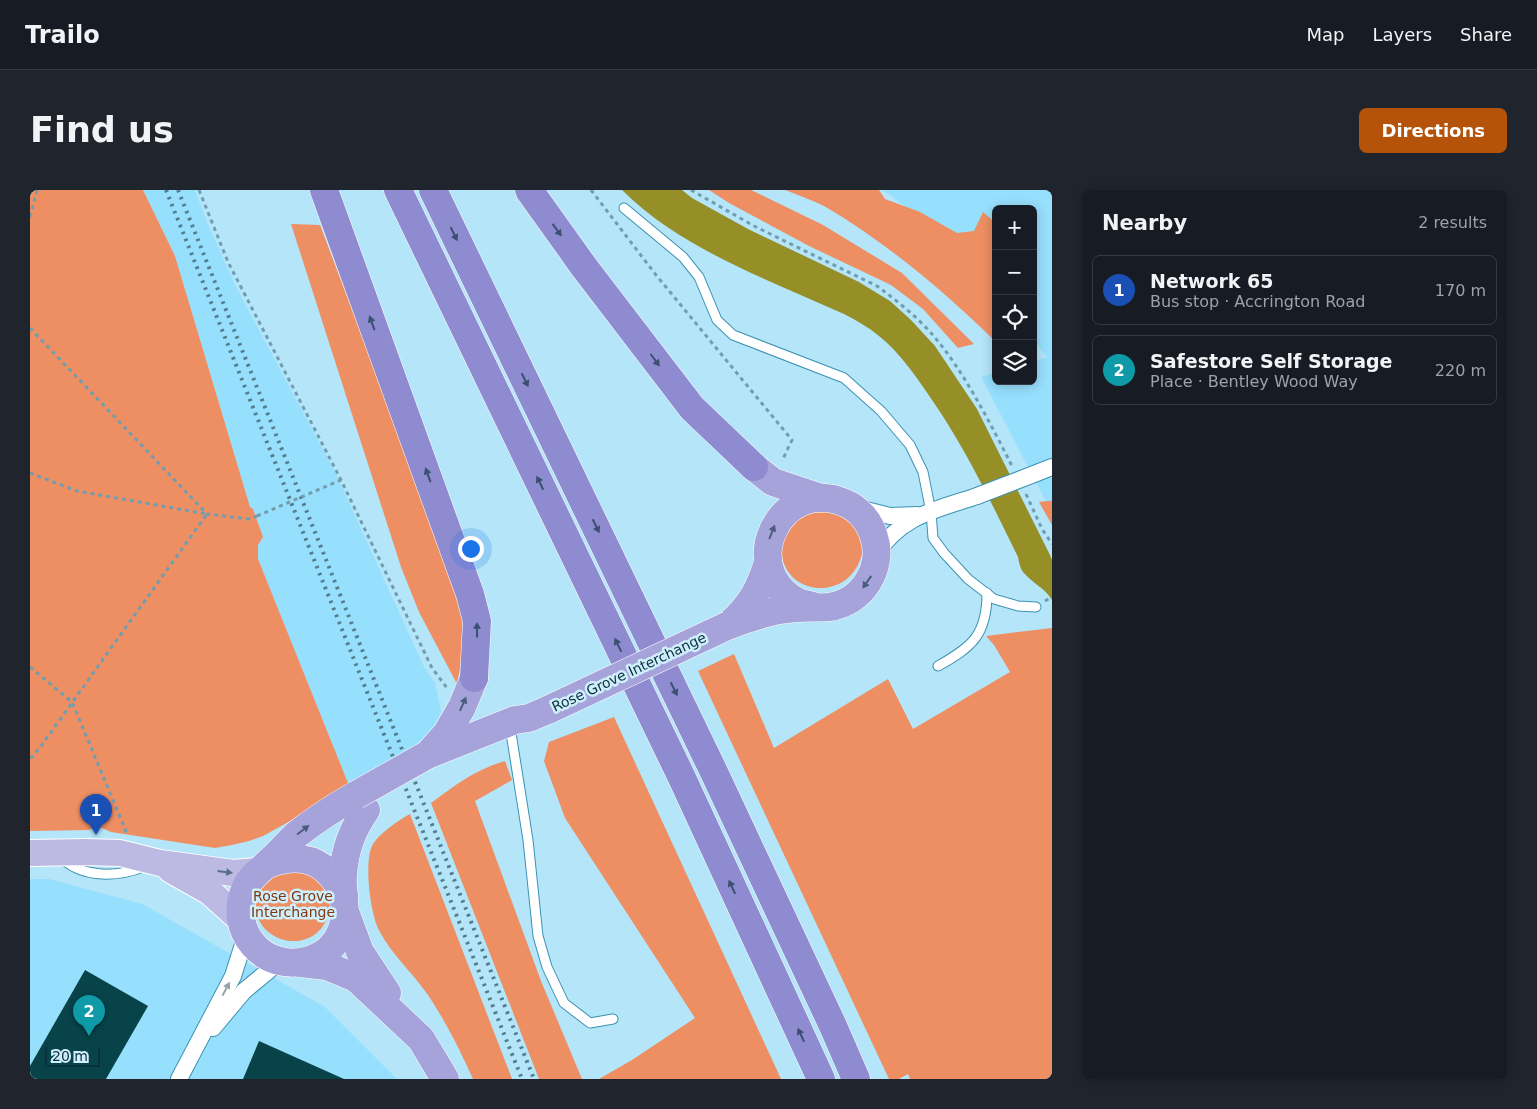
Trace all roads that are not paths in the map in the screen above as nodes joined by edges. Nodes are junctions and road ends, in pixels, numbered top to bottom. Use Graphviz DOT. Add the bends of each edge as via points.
graph roads {
  1 [pos="324,190"];
  2 [pos="398,190"];
  3 [pos="433,190"];
  4 [pos="529,190"];
  5 [pos="624,208"];
  6 [pos="1052,467"];
  7 [pos="821,498"];
  8 [pos="850,506"];
  9 [pos="928,513"];
  10 [pos="877,553"];
  11 [pos="768,562"];
  12 [pos="987,593"];
  13 [pos="816,607"];
  14 [pos="1036,607"];
  15 [pos="729,625"];
  16 [pos="938,666"];
  17 [pos="524,721"];
  18 [pos="422,764"];
  19 [pos="361,802"];
  20 [pos="42,853"];
  21 [pos="157,862"];
  22 [pos="263,867"];
  23 [pos="345,905"];
  24 [pos="243,928"];
  25 [pos="290,962"];
  26 [pos="613,1019"];
  27 [pos="412,1029"];
  28 [pos="195,1048"];
  29 [pos="179,1079"];
  30 [pos="445,1079"];
  31 [pos="821,1079"];
  32 [pos="856,1079"];
  18 -- 1 [label="highway, one-way" via="448,733 474,678 477,621"];
  31 -- 2 [label="highway, one-way" via="682,778"];
  3 -- 32 [label="highway, one-way" via="712,768"];
  4 -- 7 [label="highway, one-way" via="692,408 774,482"];
  5 -- 9 [label="lane" via="683,257 699,277 717,320 733,335 844,378 881,411 910,445 923,472"];
  6 -- 9 [label="street, bridge" via="1027,484 977,496"];
  7 -- 8 [label="highway, Rose Grove Interchange" via="836,499"];
  11 -- 7 [label="highway, Rose Grove Interchange, one-way" via="768,543 774,525 786,511 802,501"];
  8 -- 9 [label="street" via="890,516"];
  8 -- 10 [label="highway, Rose Grove Interchange" via="871,528"];
  9 -- 10 [label="street" via="895,530"];
  9 -- 12 [label="lane" via="932,538 968,579"];
  10 -- 13 [label="highway, Rose Grove Interchange, one-way" via="872,574 856,595 837,605"];
  11 -- 13 [label="highway, Rose Grove Interchange" via="784,592 799,602"];
  11 -- 15 [label="highway, Rose Grove Interchange" via="752,600"];
  12 -- 14 [label="lane" via="994,599 1018,606"];
  12 -- 16 [label="lane" via="987,607 977,638 958,655"];
  13 -- 15 [label="highway, Rose Grove Interchange" via="778,610"];
  15 -- 17 [label="highway, Rose Grove Interchange, bridge"];
  17 -- 18 [label="highway, Rose Grove Interchange"];
  17 -- 26 [label="lane" via="528,840 538,936 547,967 564,1003 590,1023"];
  18 -- 19 [label="highway, Rose Grove Interchange, bridge"];
  22 -- 19 [label="highway, Rose Grove Interchange, one-way" via="325,814"];
  19 -- 23 [label="highway, Rose Grove Interchange" via="343,875"];
  20 -- 21 [label="main road" via="120,853"];
  20 -- 21 [label="lane" via="98,875 139,869"];
  21 -- 22 [label="main road, one-way" via="233,873"];
  21 -- 24 [label="main road" via="210,892"];
  22 -- 23 [label="highway" via="284,858 312,861 337,880"];
  22 -- 24 [label="highway, Rose Grove Interchange" via="246,885 240,902"];
  23 -- 25 [label="highway, Rose Grove Interchange" via="342,932 332,947 318,958"];
  23 -- 27 [label="highway" via="360,952"];
  24 -- 25 [label="highway" via="254,947 266,956"];
  28 -- 24 [label="street, one-way" via="233,976"];
  25 -- 27 [label="highway" via="327,966 356,978"];
  25 -- 28 [label="street" via="244,991"];
  27 -- 30 [label="highway"];
  28 -- 29 [label="street"];
}
